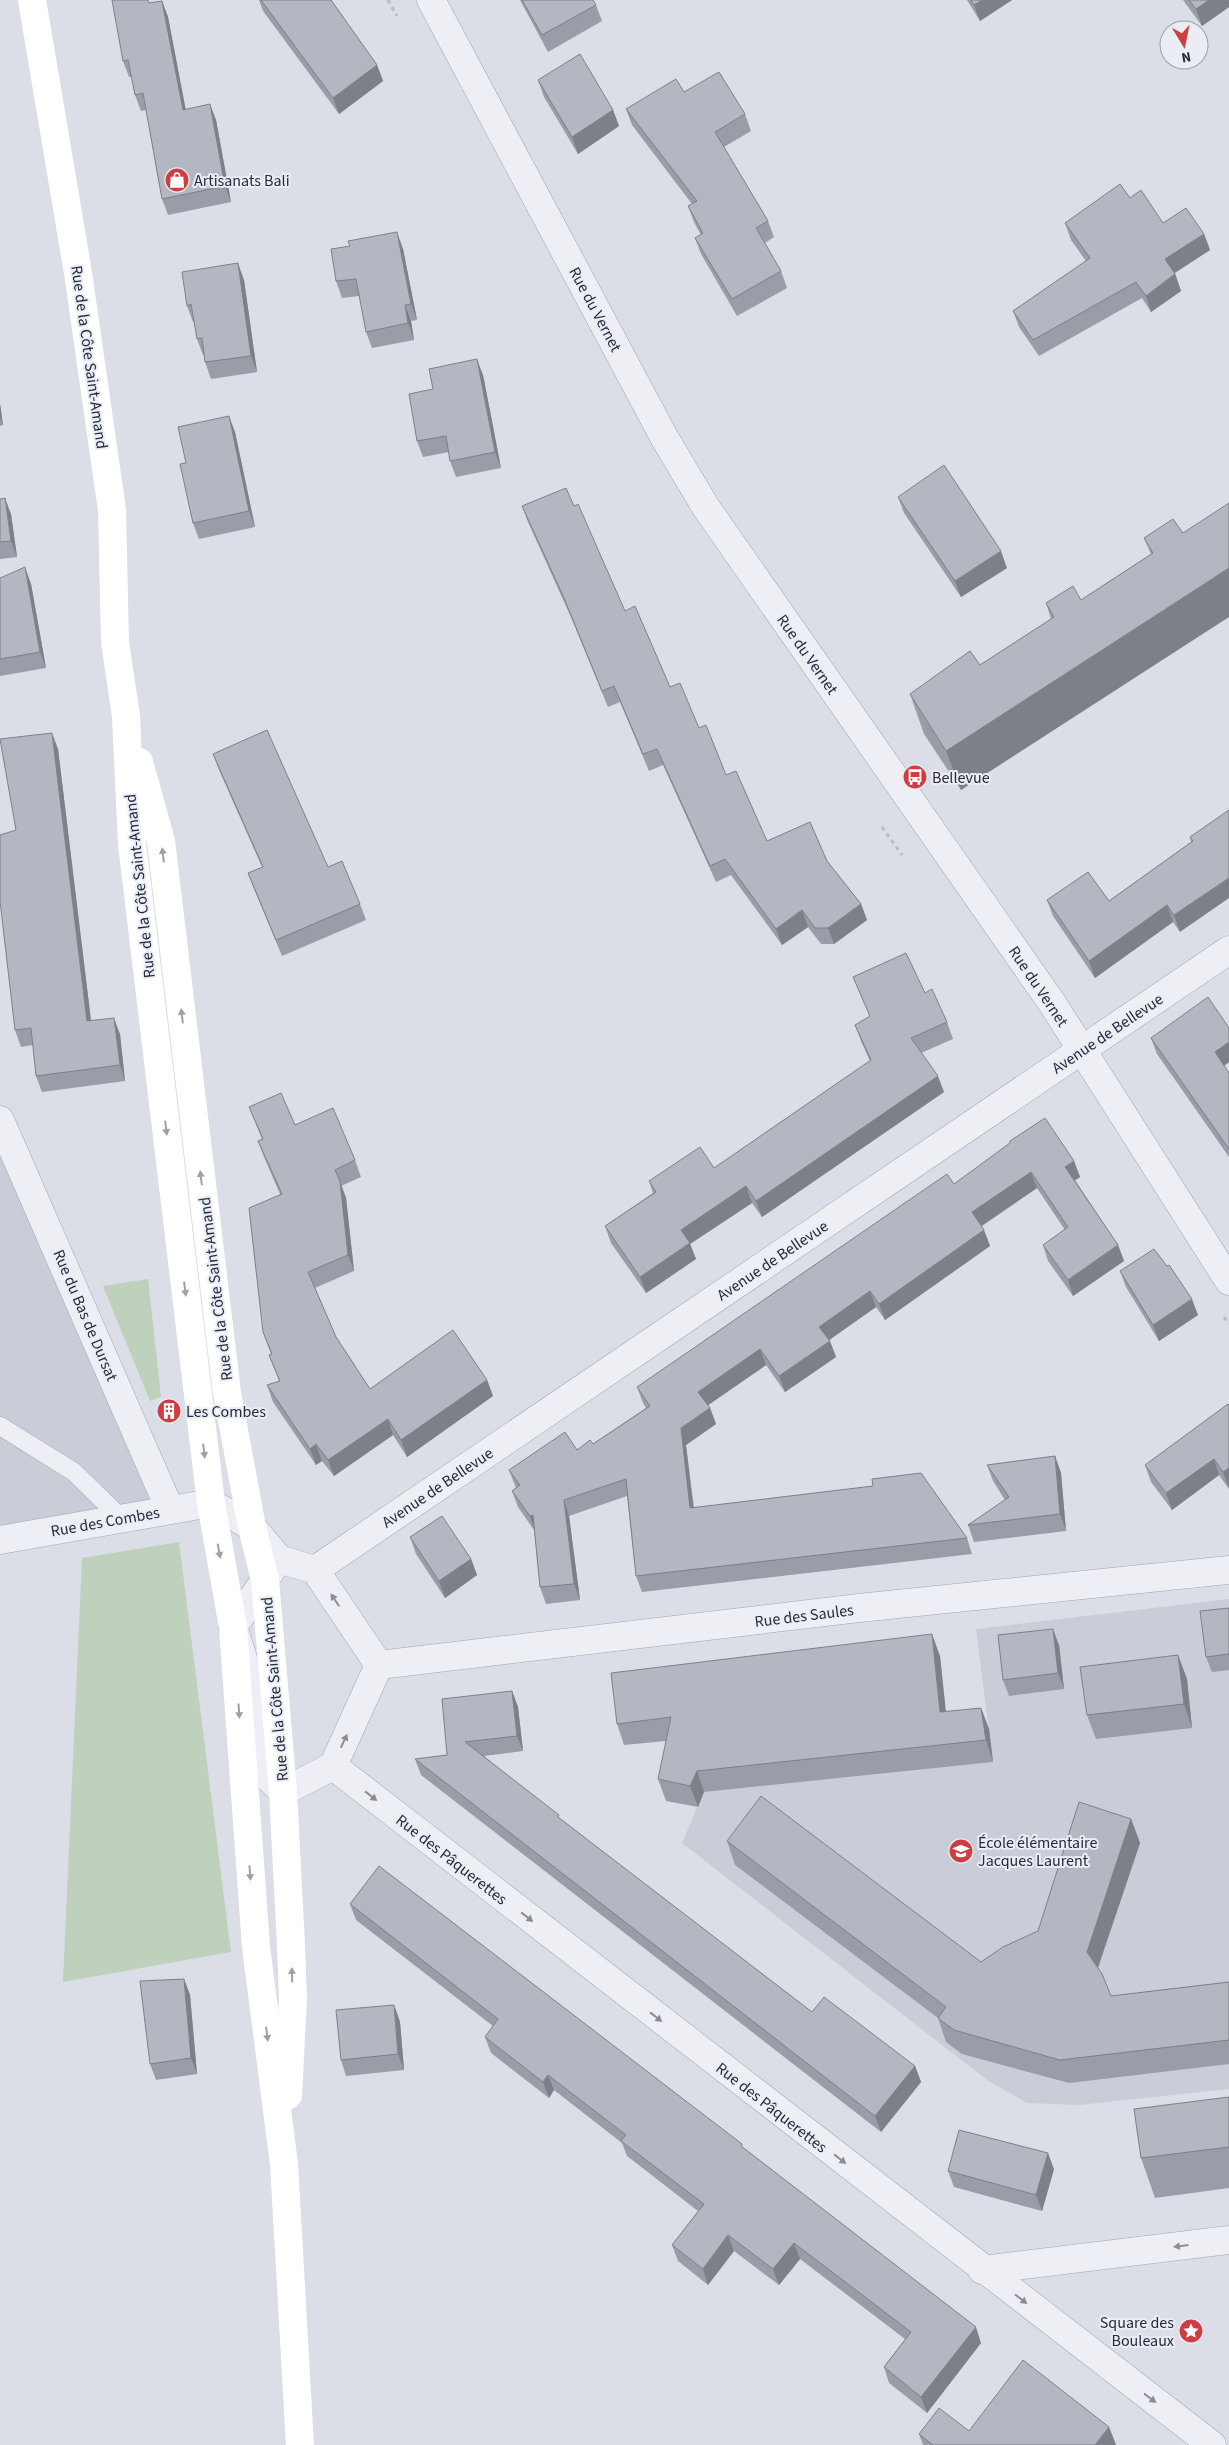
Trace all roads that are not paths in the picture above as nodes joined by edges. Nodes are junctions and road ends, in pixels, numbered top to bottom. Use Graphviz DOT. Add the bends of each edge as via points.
graph roads {
  1 [pos="32,0"];
  2 [pos="431,0"];
  3 [pos="126,716"];
  4 [pos="1229,950"];
  5 [pos="1082,1050"];
  6 [pos="0,1120"];
  7 [pos="1229,1281"];
  8 [pos="0,1426"];
  9 [pos="211,1503"];
  10 [pos="170,1510"];
  11 [pos="122,1519"];
  12 [pos="252,1527"];
  13 [pos="0,1540"];
  14 [pos="272,1570"];
  15 [pos="315,1570"];
  16 [pos="1229,1570"];
  17 [pos="233,1627"];
  18 [pos="379,1665"];
  19 [pos="333,1766"];
  20 [pos="283,1792"];
  21 [pos="284,2164"];
  22 [pos="1229,2240"];
  23 [pos="982,2270"];
  24 [pos="300,2445"];
  25 [pos="1212,2445"];
  1 -- 3 [label="main road, Rue de la Côte Saint-Amand" via="78,273 112,510 115,642"];
  2 -- 5 [label="street, Rue du Vernet" via="659,428 705,506"];
  3 -- 9 [label="main road, Rue de la Côte Saint-Amand, one-way" via="132,844"];
  12 -- 3 [label="main road, Rue de la Côte Saint-Amand, one-way" via="227,1393 161,841"];
  4 -- 5 [label="street, Avenue de Bellevue"];
  5 -- 7 [label="street, Rue du Vernet"];
  5 -- 15 [label="street, Avenue de Bellevue"];
  6 -- 10 [label="street, Rue du Bas de Dursat"];
  8 -- 11 [label="lane" via="74,1472"];
  9 -- 10 [label="street, Rue des Combes"];
  9 -- 12 [label="street"];
  9 -- 17 [label="main road, Rue de la Côte Saint-Amand, one-way"];
  10 -- 11 [label="street, Rue des Combes"];
  11 -- 13 [label="street, Rue des Combes"];
  12 -- 14 [label="main road, Rue de la Côte Saint-Amand"];
  14 -- 15 [label="street"];
  14 -- 17 [label="street"];
  14 -- 20 [label="main road, Rue de la Côte Saint-Amand"];
  18 -- 15 [label="street, one-way"];
  16 -- 18 [label="street, Rue des Saules" via="858,1608"];
  17 -- 20 [label="street" via="261,1715 265,1774"];
  17 -- 21 [label="main road, Rue de la Côte Saint-Amand, one-way" via="256,1947"];
  19 -- 18 [label="street, one-way"];
  19 -- 20 [label="street"];
  19 -- 23 [label="street, Rue des Pâquerettes, one-way"];
  21 -- 20 [label="main road, Rue de la Côte Saint-Amand, one-way" via="293,1999"];
  21 -- 24 [label="main road"];
  22 -- 23 [label="street, one-way"];
  23 -- 25 [label="street, Rue des Pâquerettes, one-way"];
}
